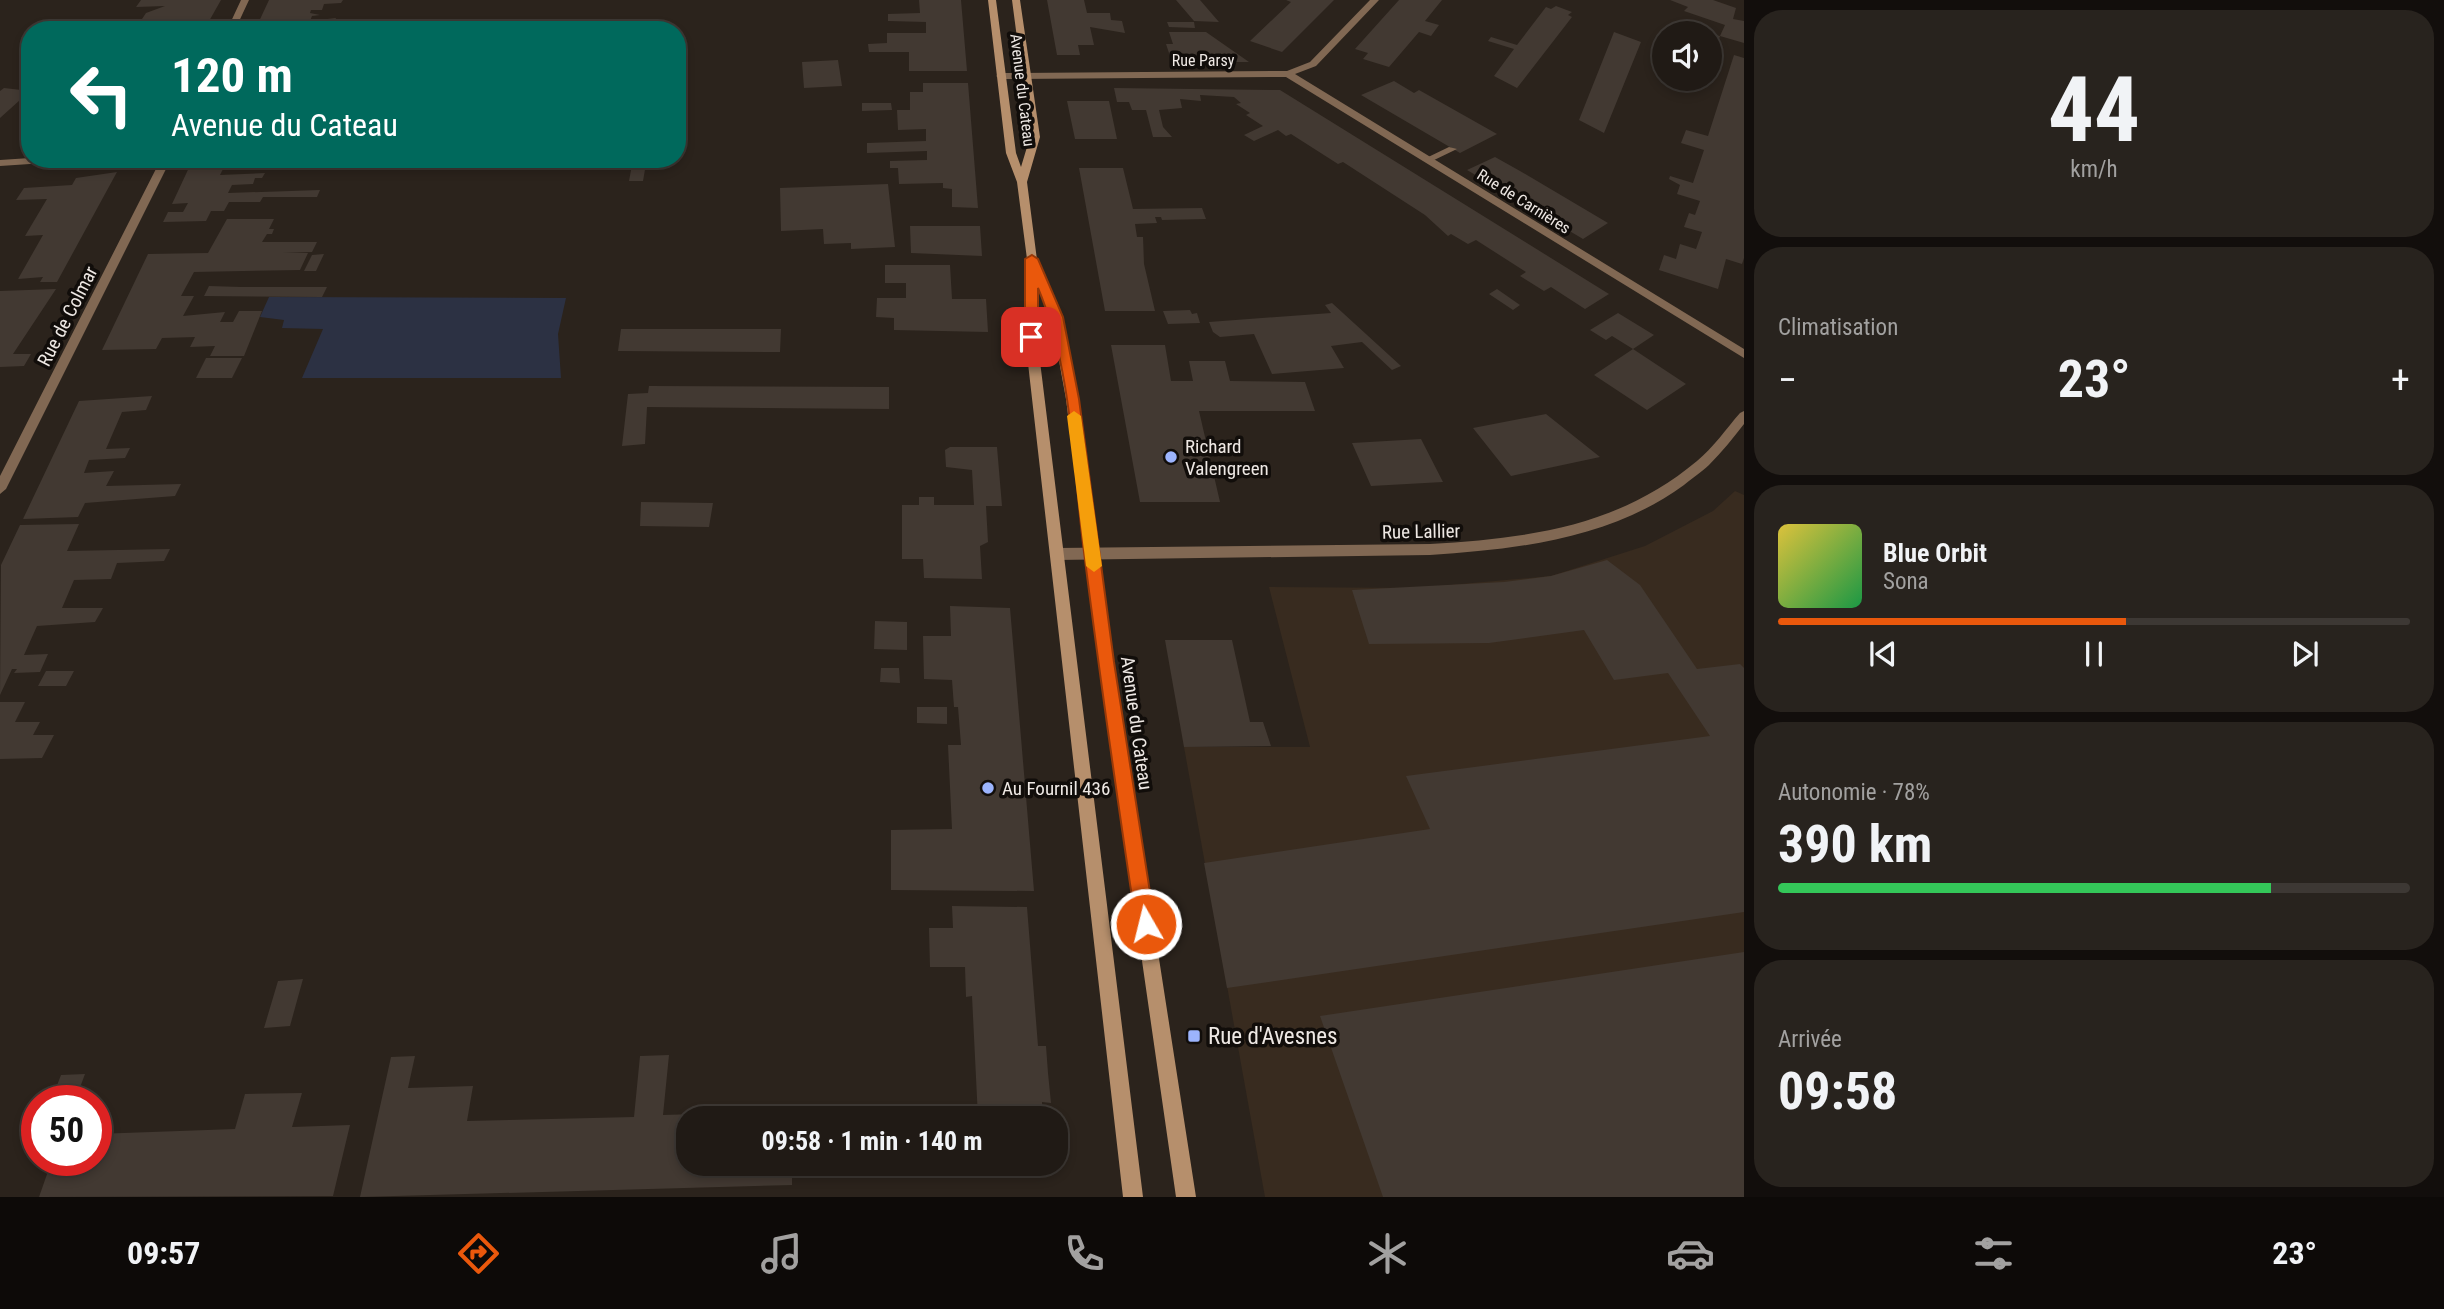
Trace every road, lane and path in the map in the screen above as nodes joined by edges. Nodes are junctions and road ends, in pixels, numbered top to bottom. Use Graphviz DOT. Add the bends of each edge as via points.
graph roads {
  1 [pos="245,0"];
  2 [pos="992,0"];
  3 [pos="1016,0"];
  4 [pos="1375,0"];
  5 [pos="234,21"];
  6 [pos="1288,74"];
  7 [pos="1027,75"];
  8 [pos="1001,76"];
  9 [pos="1452,149"];
  10 [pos="1427,160"];
  11 [pos="21,162"];
  12 [pos="0,163"];
  13 [pos="161,168"];
  14 [pos="1022,182"];
  15 [pos="1032,259"];
  16 [pos="1744,354"];
  17 [pos="1744,416"];
  18 [pos="0,489"];
  19 [pos="1057,554"];
  20 [pos="1093,554"];
  21 [pos="1133,1197"];
  22 [pos="1186,1197"];
  1 -- 5 [label="street"];
  2 -- 8 [label="main road, Avenue du Cateau"];
  3 -- 7 [label="main road, Avenue du Cateau"];
  4 -- 6 [label="street, Rue Parsy" via="1319,59"];
  6 -- 7 [label="street, Rue Parsy"];
  6 -- 10 [label="street, Rue de Carnières"];
  7 -- 8 [label="street, Rue Parsy"];
  7 -- 14 [label="main road, Avenue du Cateau" via="1035,137"];
  8 -- 14 [label="main road, Avenue du Cateau" via="1011,153"];
  9 -- 10 [label="street"];
  10 -- 16 [label="street, Rue de Carnières"];
  11 -- 12 [label="street"];
  13 -- 18 [label="street, Rue de Colmar"];
  14 -- 15 [label="main road, Avenue du Cateau"];
  15 -- 19 [label="main road, Avenue du Cateau" via="1031,337"];
  15 -- 20 [label="main road, Avenue du Cateau" via="1057,317"];
  17 -- 20 [label="street, Rue Lallier" via="1721,446 1678,483 1624,513 1553,537 1475,550"];
  19 -- 20 [label="street, Rue Lallier"];
  19 -- 21 [label="main road, Avenue du Cateau"];
  20 -- 22 [label="main road, Avenue du Cateau"];
}
